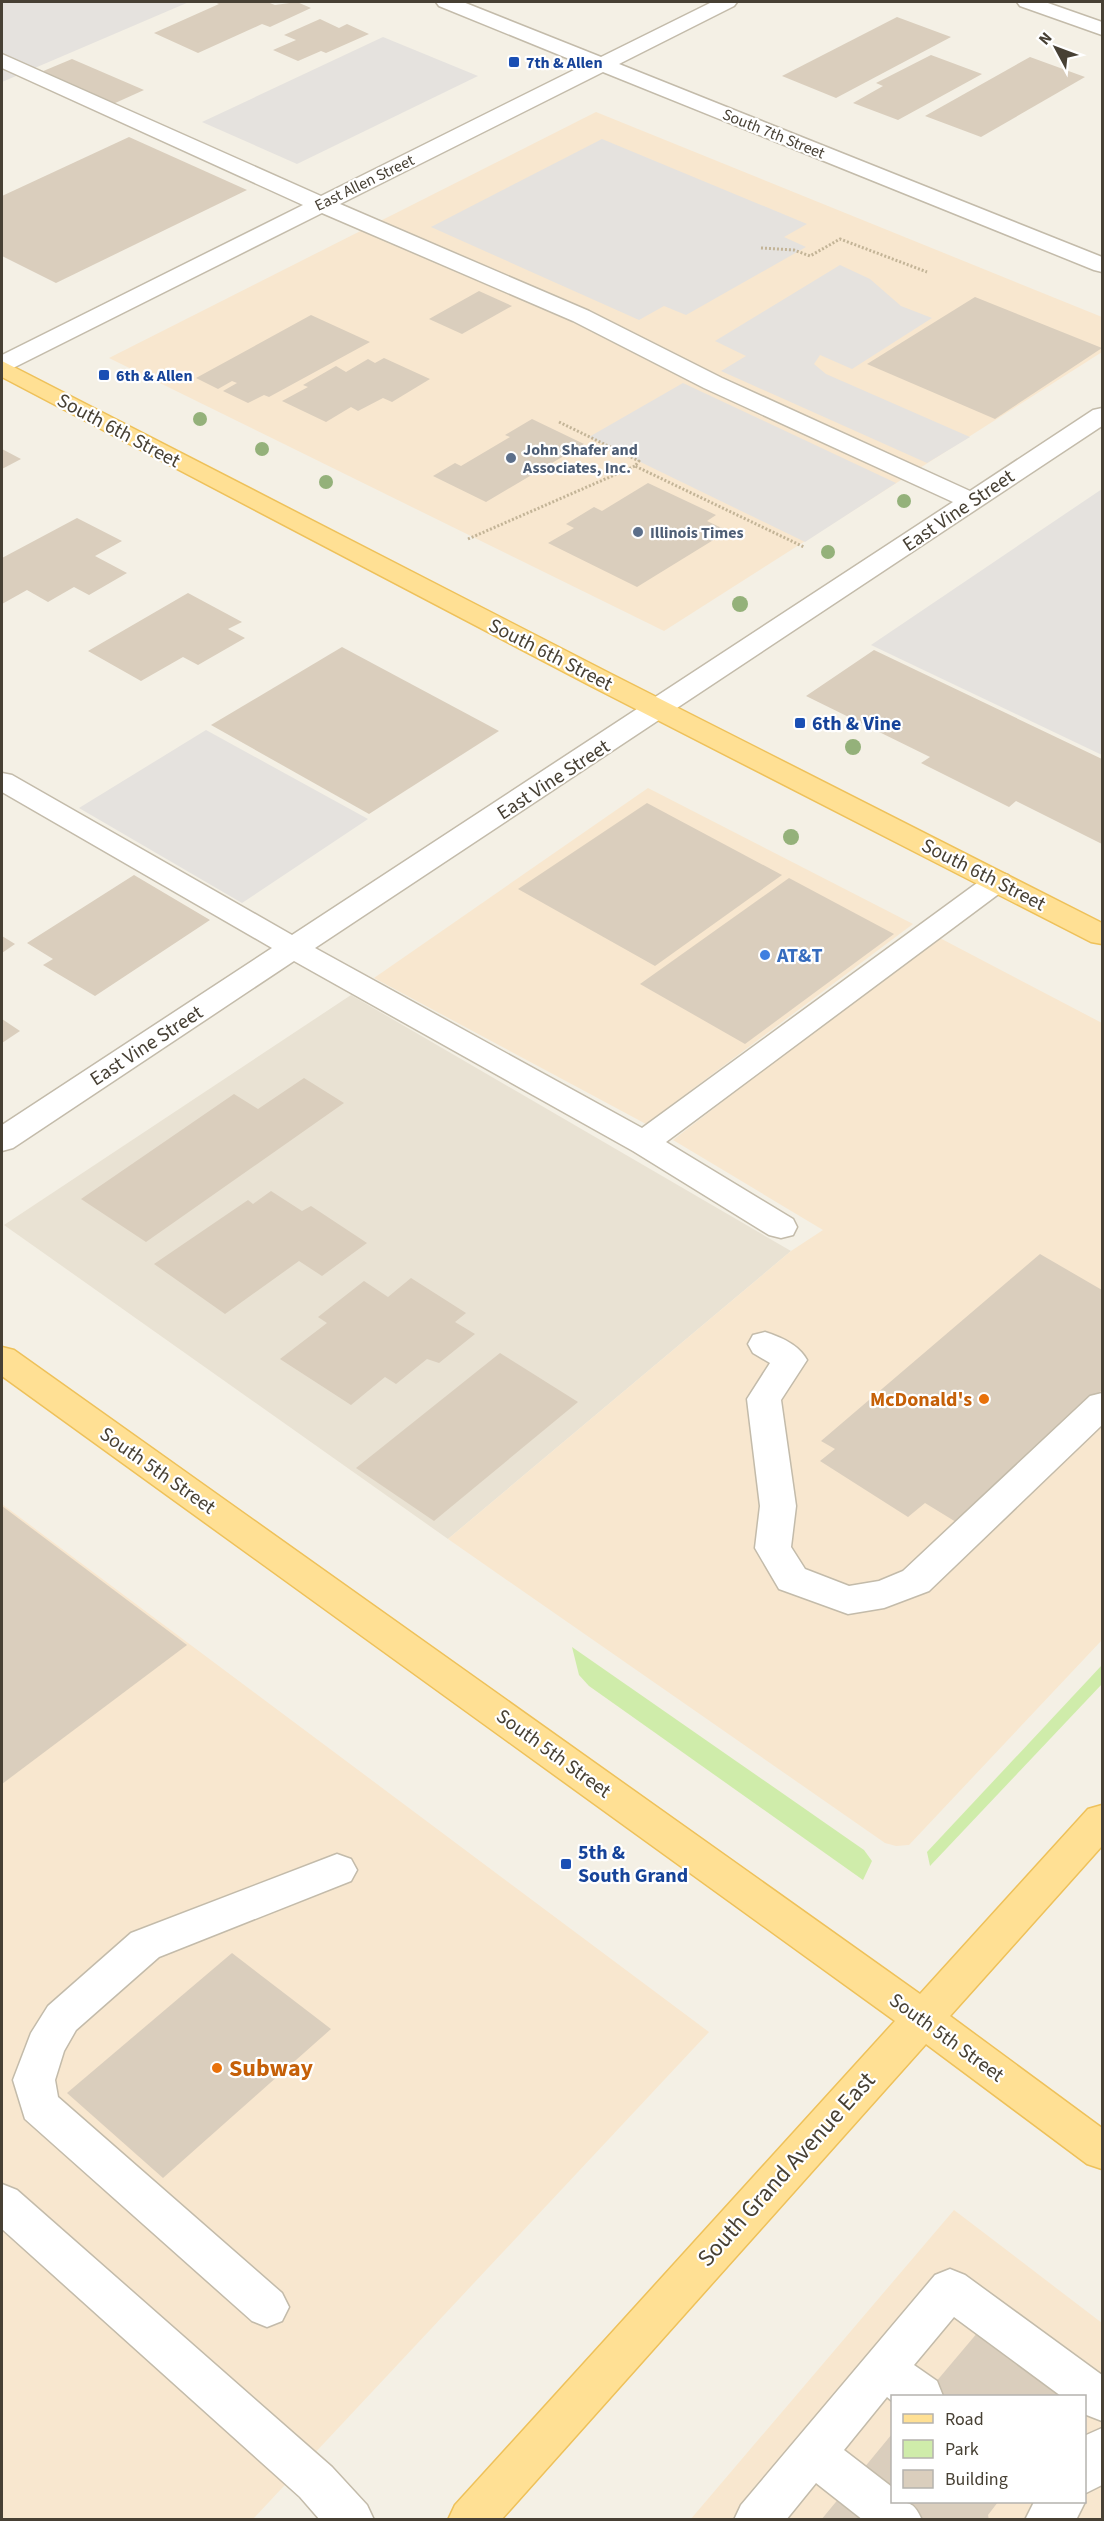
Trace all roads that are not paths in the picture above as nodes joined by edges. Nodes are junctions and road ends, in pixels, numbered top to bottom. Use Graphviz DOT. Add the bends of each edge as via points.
graph roads {
  1 [pos="446,2"];
  2 [pos="727,2"];
  3 [pos="1027,2"];
  4 [pos="1102,29"];
  5 [pos="2,60"];
  6 [pos="602,64"];
  7 [pos="319,204"];
  8 [pos="1102,265"];
  9 [pos="2,366"];
  10 [pos="1102,415"];
  11 [pos="971,501"];
  12 [pos="659,709"];
  13 [pos="2,781"];
  14 [pos="998,881"];
  15 [pos="1102,935"];
  16 [pos="293,948"];
  17 [pos="2,1140"];
  18 [pos="644,1143"];
  19 [pos="781,1227"];
  20 [pos="765,1344"];
  21 [pos="2,1359"];
  22 [pos="1102,1405"];
  23 [pos="1102,1820"];
  24 [pos="337,1870"];
  25 [pos="922,2019"];
  26 [pos="1102,2151"];
  27 [pos="2,2203"];
  28 [pos="267,2307"];
  29 [pos="883,2369"];
  30 [pos="918,2395"];
  31 [pos="1102,2401"];
  32 [pos="1102,2449"];
  33 [pos="813,2453"];
  34 [pos="1086,2470"];
  35 [pos="1061,2503"];
  36 [pos="351,2520"];
  37 [pos="471,2520"];
  38 [pos="757,2520"];
  39 [pos="899,2520"];
  40 [pos="1048,2520"];
  1 -- 6 [label="street, South 7th Street"];
  2 -- 6 [label="street, East Allen Street"];
  3 -- 4 [label="street"];
  5 -- 7 [label="street"];
  6 -- 7 [label="street, East Allen Street"];
  6 -- 8 [label="street, South 7th Street"];
  7 -- 9 [label="street, East Allen Street"];
  7 -- 11 [label="street" via="581,316 712,383"];
  9 -- 12 [label="main road, South 6th Street"];
  10 -- 11 [label="street, East Vine Street"];
  11 -- 12 [label="street, East Vine Street"];
  12 -- 14 [label="main road, South 6th Street"];
  12 -- 16 [label="street, East Vine Street"];
  13 -- 16 [label="street"];
  14 -- 15 [label="main road, South 6th Street"];
  14 -- 18 [label="street"];
  16 -- 17 [label="street, East Vine Street"];
  16 -- 18 [label="street"];
  18 -- 19 [label="street"];
  20 -- 22 [label="street" via="790,1360 764,1399 777,1506 773,1548 792,1579 848,1600 884,1594 916,1581"];
  21 -- 25 [label="main road, South 5th Street"];
  23 -- 25 [label="main road, South Grand Avenue East"];
  24 -- 28 [label="street" via="145,1946 62,2018 45,2044 34,2080 40,2106"];
  25 -- 26 [label="main road, South 5th Street"];
  25 -- 37 [label="main road, South Grand Avenue East"];
  27 -- 36 [label="street" via="316,2482"];
  29 -- 30 [label="street"];
  29 -- 31 [label="street" via="950,2289"];
  29 -- 33 [label="street"];
  32 -- 34 [label="street"];
  33 -- 38 [label="street"];
  33 -- 39 [label="street"];
  35 -- 40 [label="street"];
}
